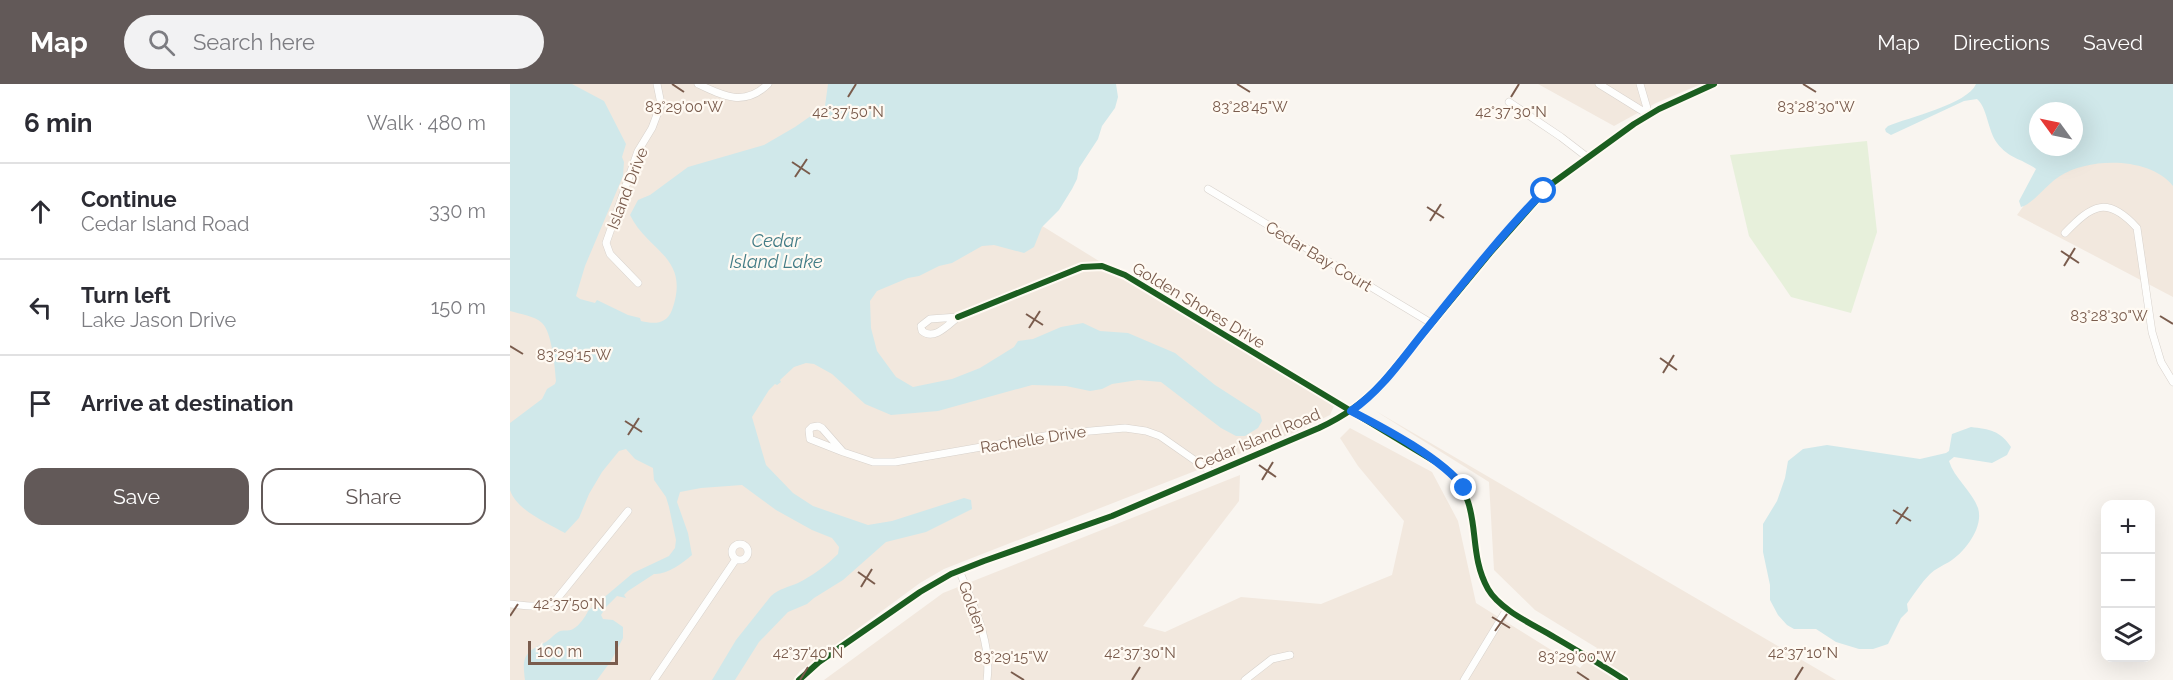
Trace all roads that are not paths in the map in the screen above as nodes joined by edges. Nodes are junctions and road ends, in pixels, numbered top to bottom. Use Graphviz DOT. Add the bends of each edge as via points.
graph roads {
  1 [pos="657,84"];
  2 [pos="698,84"];
  3 [pos="768,84"];
  4 [pos="1599,84"];
  5 [pos="1640,84"];
  6 [pos="1714,84"];
  7 [pos="1509,102"];
  8 [pos="1649,115"];
  9 [pos="1587,157"];
  10 [pos="1208,189"];
  11 [pos="2065,234"];
  12 [pos="638,283"];
  13 [pos="958,317"];
  14 [pos="1431,323"];
  15 [pos="2173,382"];
  16 [pos="1351,411"];
  17 [pos="843,452"];
  18 [pos="1213,473"];
  19 [pos="628,511"];
  20 [pos="735,559"];
  21 [pos="959,570"];
  22 [pos="510,604"];
  23 [pos="1507,609"];
  24 [pos="1290,655"];
  25 [pos="654,680"];
  26 [pos="799,680"];
  27 [pos="987,680"];
  28 [pos="1245,680"];
  29 [pos="1464,680"];
  30 [pos="1625,680"];
  1 -- 12 [label="street, Island Drive" via="662,104 638,151 606,243 610,254"];
  2 -- 3 [label="street" via="722,95 743,98 759,93"];
  4 -- 8 [label="street"];
  5 -- 8 [label="street"];
  6 -- 8 [label="street, Cedar Island Road"];
  7 -- 9 [label="street"];
  8 -- 9 [label="street, Cedar Island Road"];
  9 -- 14 [label="street, Cedar Island Road" via="1539,196"];
  10 -- 14 [label="street, Cedar Bay Court"];
  11 -- 15 [label="street" via="2090,210 2102,206 2126,215 2137,228 2152,332 2161,362"];
  13 -- 13 [label="street, Golden Shores Drive" via="928,320 922,324 922,331 934,334"];
  13 -- 16 [label="street, Golden Shores Drive" via="1073,270 1106,267"];
  14 -- 16 [label="street, Cedar Island Road" via="1375,392"];
  16 -- 18 [label="street, Cedar Island Road"];
  16 -- 23 [label="street, Golden Shores Drive" via="1456,477 1471,509 1477,557 1488,590"];
  17 -- 17 [label="street, Rachelle Drive" via="821,427 810,428 808,435 812,440"];
  17 -- 18 [label="street, Rachelle Drive" via="873,462 895,462 1056,434 1125,428 1157,435"];
  18 -- 21 [label="street, Cedar Island Road" via="1112,516"];
  19 -- 22 [label="street" via="556,600 535,607"];
  20 -- 25 [label="street"];
  21 -- 26 [label="street, Cedar Island Road" via="915,596"];
  21 -- 27 [label="street, Golden" via="984,640"];
  23 -- 29 [label="street"];
  23 -- 30 [label="street, Golden Shores Drive"];
  24 -- 28 [label="street" via="1272,659"];
}
